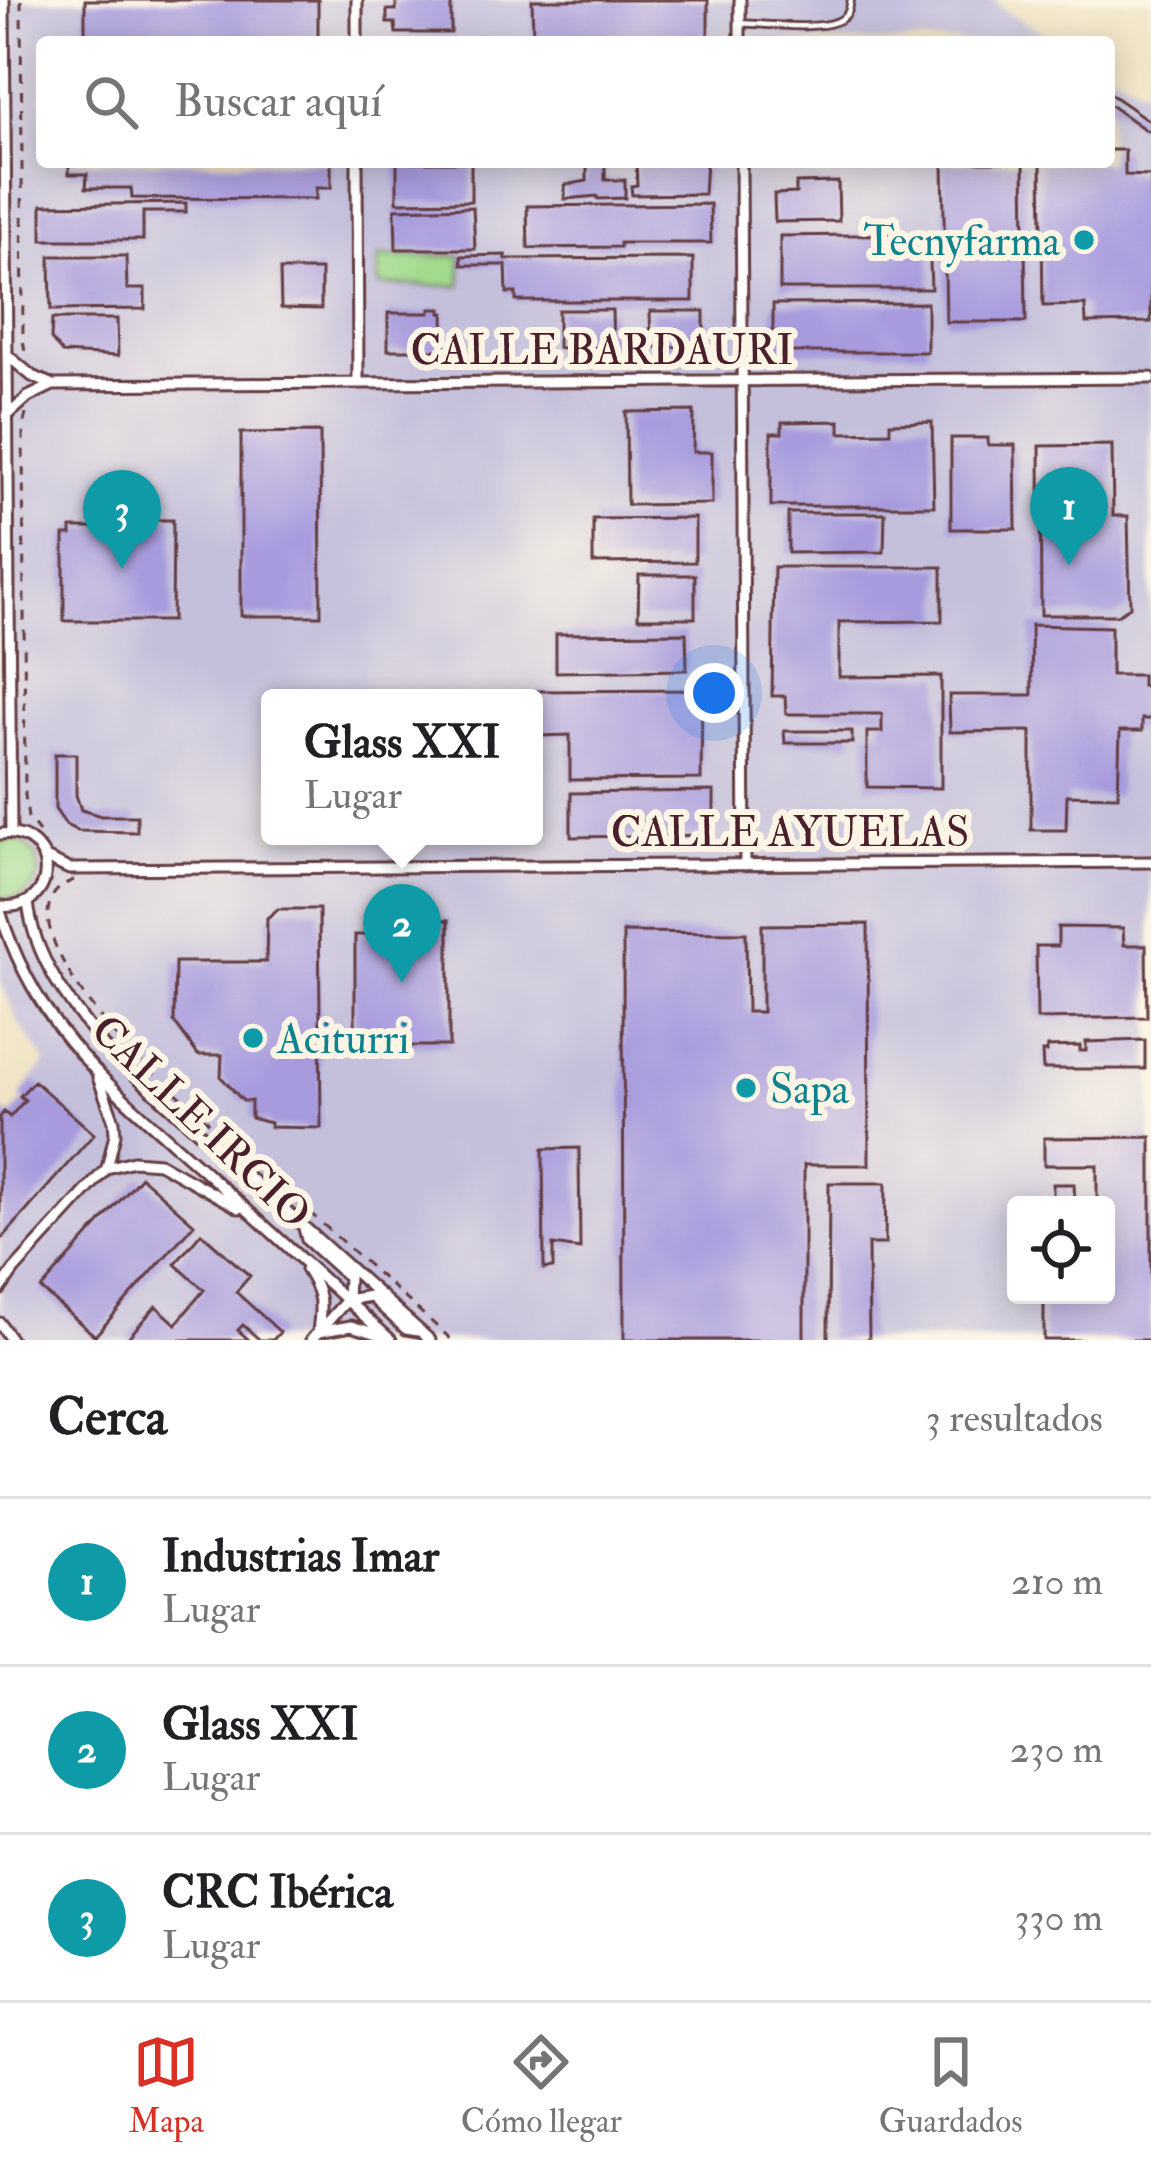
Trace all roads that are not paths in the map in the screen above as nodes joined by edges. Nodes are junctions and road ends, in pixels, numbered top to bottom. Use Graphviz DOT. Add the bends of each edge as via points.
graph roads {
  1 [pos="4,0"];
  2 [pos="356,0"];
  3 [pos="740,0"];
  4 [pos="851,0"];
  5 [pos="740,23"];
  6 [pos="357,36"];
  7 [pos="740,36"];
  8 [pos="357,168"];
  9 [pos="741,168"];
  10 [pos="7,356"];
  11 [pos="1151,378"];
  12 [pos="742,381"];
  13 [pos="358,383"];
  14 [pos="53,385"];
  15 [pos="7,416"];
  16 [pos="5,833"];
  17 [pos="42,843"];
  18 [pos="1151,862"];
  19 [pos="745,865"];
  20 [pos="69,869"];
  21 [pos="40,891"];
  22 [pos="28,902"];
  23 [pos="0,908"];
  24 [pos="96,1072"];
  25 [pos="107,1168"];
  26 [pos="248,1212"];
  27 [pos="304,1228"];
  28 [pos="299,1259"];
  29 [pos="0,1290"];
  30 [pos="347,1300"];
  31 [pos="0,1323"];
  32 [pos="420,1331"];
  33 [pos="315,1337"];
  34 [pos="389,1339"];
  35 [pos="11,1340"];
  36 [pos="430,1340"];
  1 -- 10 [label="street"];
  2 -- 6 [label="street"];
  3 -- 5 [label="street"];
  4 -- 5 [label="lane" via="836,22"];
  5 -- 7 [label="street"];
  8 -- 13 [label="street"];
  9 -- 12 [label="street"];
  10 -- 14 [label="street, CALLE BARDAURI"];
  10 -- 15 [label="street"];
  11 -- 12 [label="street, CALLE BARDAURI"];
  12 -- 13 [label="street, CALLE BARDAURI"];
  12 -- 19 [label="street"];
  13 -- 14 [label="street, CALLE BARDAURI"];
  14 -- 15 [label="street, CALLE BARDAURI"];
  15 -- 16 [label="street"];
  16 -- 17 [label="street"];
  17 -- 20 [label="street" via="46,858"];
  17 -- 21 [label="street"];
  18 -- 19 [label="street, CALLE AYUELAS"];
  19 -- 20 [label="street, CALLE AYUELAS"];
  20 -- 21 [label="street"];
  21 -- 22 [label="street"];
  22 -- 23 [label="street"];
  22 -- 27 [label="street, CALLE IRCIO" via="43,956 106,1049"];
  23 -- 24 [label="street, CALLE IRCIO" via="48,1015"];
  24 -- 25 [label="street" via="116,1134"];
  24 -- 26 [label="street, CALLE IRCIO"];
  25 -- 26 [label="street" via="159,1163"];
  25 -- 29 [label="street"];
  26 -- 28 [label="street, CALLE IRCIO"];
  27 -- 30 [label="street, CALLE IRCIO" via="348,1277"];
  27 -- 32 [label="street, CALLE IRCIO"];
  28 -- 30 [label="street, CALLE IRCIO"];
  28 -- 33 [label="street" via="319,1288"];
  30 -- 32 [label="street" via="370,1296 406,1329"];
  30 -- 33 [label="street"];
  30 -- 34 [label="street, CALLE IRCIO"];
  31 -- 35 [label="street"];
  32 -- 36 [label="street, CALLE IRCIO"];
  33 -- 34 [label="street" via="351,1326"];
}
